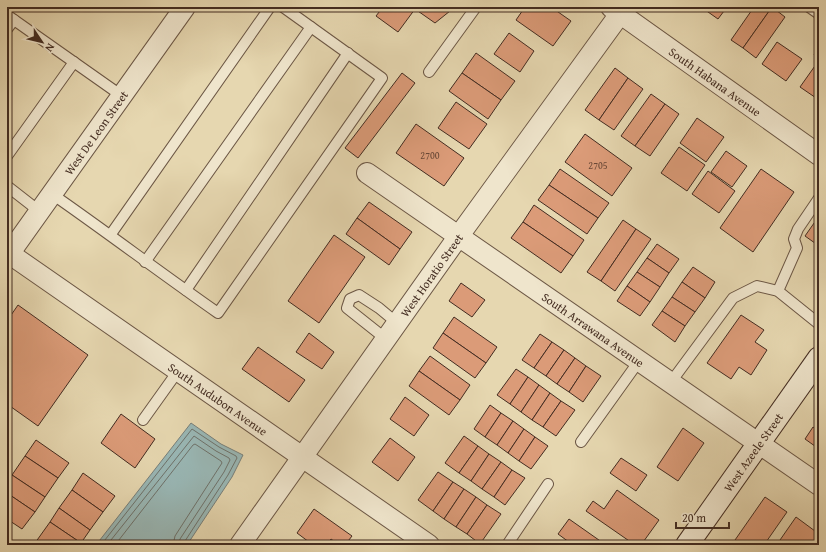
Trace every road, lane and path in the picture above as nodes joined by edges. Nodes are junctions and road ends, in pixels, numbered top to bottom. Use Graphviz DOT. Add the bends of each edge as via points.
graph roads {
  1 [pos="185,7"];
  2 [pos="270,7"];
  3 [pos="283,7"];
  4 [pos="476,7"];
  5 [pos="809,7"];
  6 [pos="619,9"];
  7 [pos="819,14"];
  8 [pos="10,17"];
  9 [pos="311,27"];
  10 [pos="7,29"];
  11 [pos="348,53"];
  12 [pos="74,62"];
  13 [pos="429,72"];
  14 [pos="122,96"];
  15 [pos="819,155"];
  16 [pos="7,156"];
  17 [pos="367,173"];
  18 [pos="7,186"];
  19 [pos="52,194"];
  20 [pos="819,198"];
  21 [pos="39,211"];
  22 [pos="111,234"];
  23 [pos="458,237"];
  24 [pos="8,254"];
  25 [pos="145,262"];
  26 [pos="186,290"];
  27 [pos="778,291"];
  28 [pos="819,324"];
  29 [pos="819,358"];
  30 [pos="639,360"];
  31 [pos="178,371"];
  32 [pos="671,382"];
  33 [pos="143,420"];
  34 [pos="581,442"];
  35 [pos="759,443"];
  36 [pos="302,457"];
  37 [pos="548,484"];
  38 [pos="819,485"];
  39 [pos="240,545"];
  40 [pos="429,545"];
  41 [pos="507,545"];
  42 [pos="687,545"];
  1 -- 14 [label="street, West De Leon Street"];
  2 -- 22 [label="lane"];
  3 -- 9 [label="lane"];
  4 -- 13 [label="lane"];
  5 -- 7 [label="lane"];
  6 -- 15 [label="street, South Habana Avenue"];
  6 -- 23 [label="street, West Horatio Street"];
  8 -- 10 [label="lane"];
  8 -- 12 [label="lane"];
  9 -- 11 [label="lane"];
  9 -- 25 [label="lane"];
  11 -- 26 [label="lane"];
  11 -- 26 [label="lane" via="382,78 218,313"];
  12 -- 14 [label="lane"];
  12 -- 16 [label="lane"];
  14 -- 19 [label="street, West De Leon Street"];
  17 -- 23 [label="street, South Arrawana Avenue"];
  18 -- 21 [label="lane"];
  19 -- 21 [label="street, West De Leon Street"];
  19 -- 22 [label="lane"];
  20 -- 27 [label="lane" via="798,229 794,239 796,248"];
  21 -- 24 [label="street, West De Leon Street"];
  22 -- 25 [label="lane"];
  23 -- 30 [label="street, South Arrawana Avenue"];
  23 -- 36 [label="street, West Horatio Street"];
  24 -- 31 [label="street, South Audubon Avenue"];
  25 -- 26 [label="lane"];
  27 -- 28 [label="lane"];
  27 -- 32 [label="lane" via="757,286 733,298"];
  29 -- 35 [label="main road, West Azeele Street"];
  30 -- 32 [label="street, South Arrawana Avenue"];
  30 -- 34 [label="lane"];
  31 -- 33 [label="lane"];
  31 -- 36 [label="street, South Audubon Avenue"];
  32 -- 35 [label="street, South Arrawana Avenue"];
  35 -- 38 [label="street, South Arrawana Avenue"];
  35 -- 42 [label="main road, West Azeele Street"];
  36 -- 39 [label="street, West Horatio Street"];
  36 -- 40 [label="street, South Audubon Avenue"];
  37 -- 41 [label="lane"];
}
